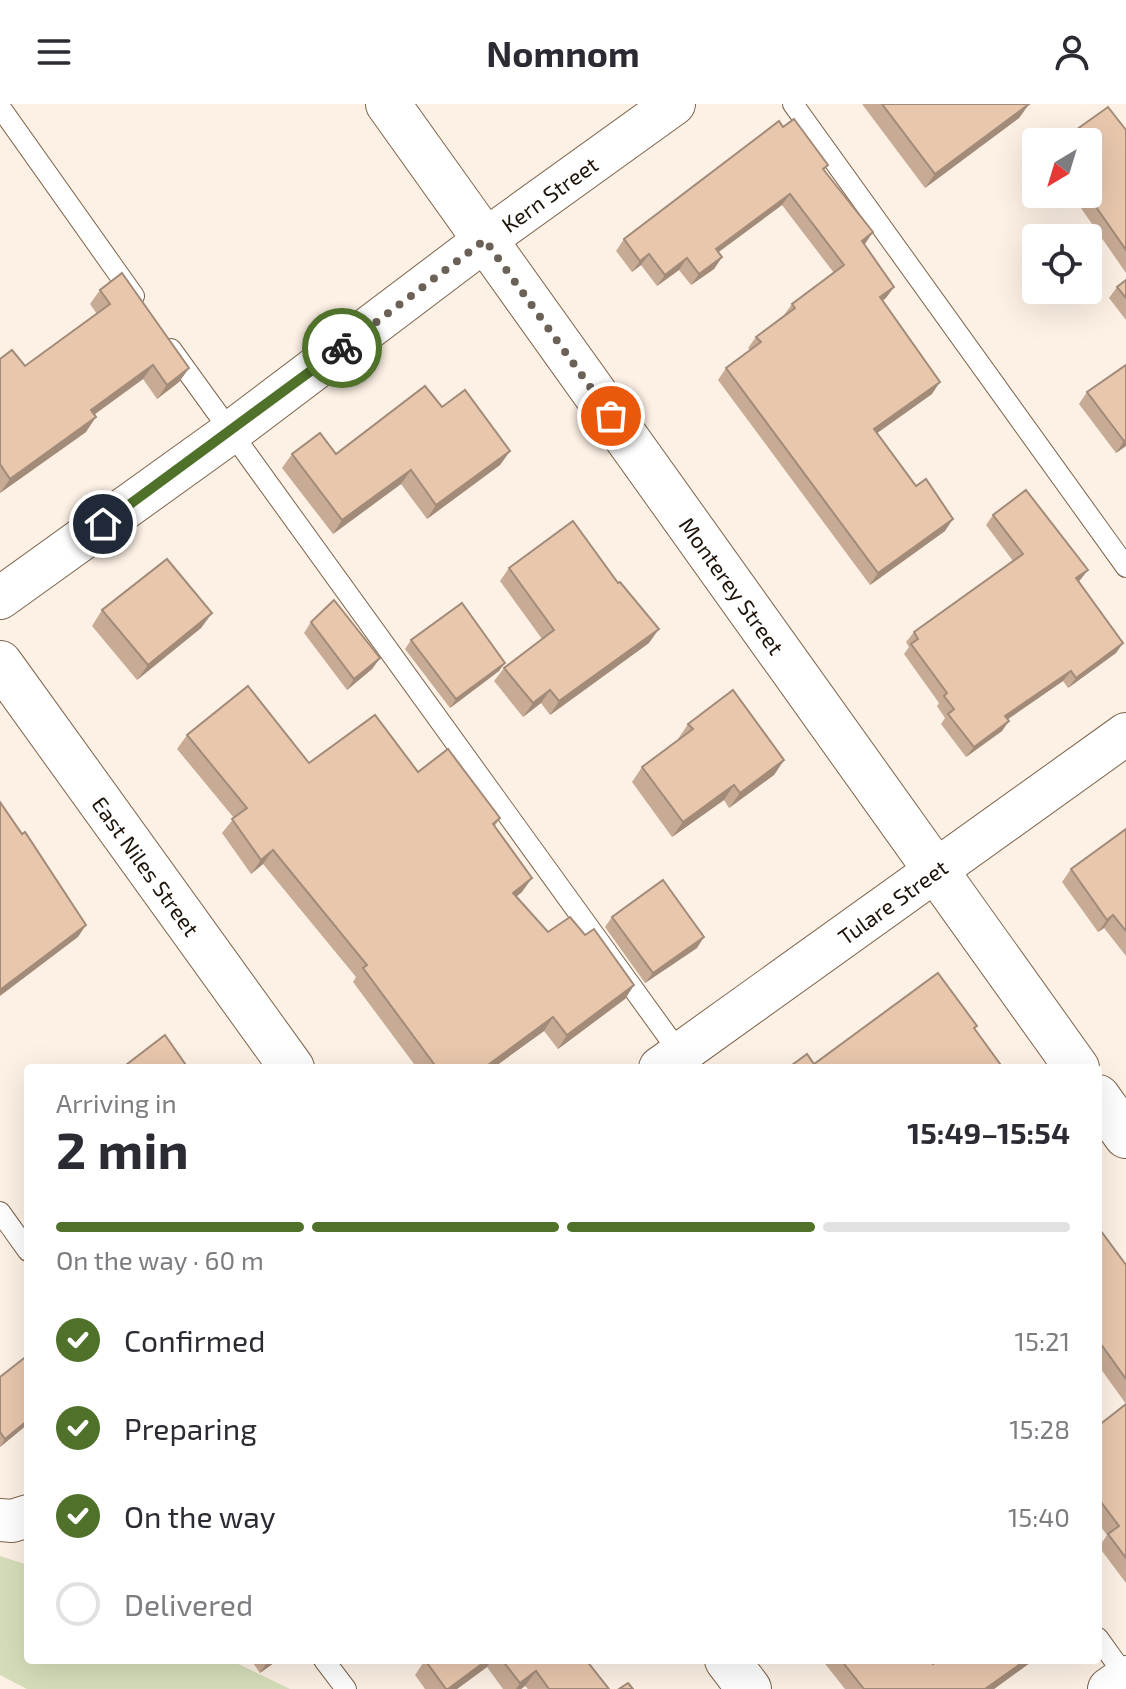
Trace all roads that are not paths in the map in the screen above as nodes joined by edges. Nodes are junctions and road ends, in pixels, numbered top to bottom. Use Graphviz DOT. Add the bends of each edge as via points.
graph roads {
  1 [pos="388,104"];
  2 [pos="674,104"];
  3 [pos="793,104"];
  4 [pos="0,107"];
  5 [pos="485,240"];
  6 [pos="231,432"];
  7 [pos="1126,567"];
  8 [pos="0,598"];
  9 [pos="0,663"];
  10 [pos="1126,734"];
  11 [pos="936,870"];
  12 [pos="677,1063"];
  13 [pos="289,1064"];
  14 [pos="1074,1064"];
  15 [pos="1102,1103"];
  16 [pos="1126,1136"];
  17 [pos="0,1212"];
  18 [pos="24,1245"];
  19 [pos="1102,1644"];
  20 [pos="327,1664"];
  21 [pos="730,1664"];
  22 [pos="1126,1677"];
  23 [pos="346,1689"];
  24 [pos="749,1689"];
  25 [pos="1109,1689"];
  1 -- 5 [label="main road, Monterey Street"];
  2 -- 5 [label="street, Kern Street"];
  3 -- 7 [label="lane"];
  4 -- 6 [label="lane"];
  5 -- 6 [label="street, Kern Street"];
  5 -- 11 [label="main road, Monterey Street"];
  6 -- 8 [label="street, Kern Street"];
  6 -- 12 [label="lane"];
  9 -- 13 [label="main road, East Niles Street"];
  10 -- 11 [label="street, Tulare Street"];
  11 -- 12 [label="street, Tulare Street"];
  11 -- 14 [label="main road, Monterey Street"];
  15 -- 16 [label="main road"];
  17 -- 18 [label="lane"];
  19 -- 22 [label="lane"];
  20 -- 23 [label="lane"];
  21 -- 24 [label="main road"];
  22 -- 25 [label="street"];
}
